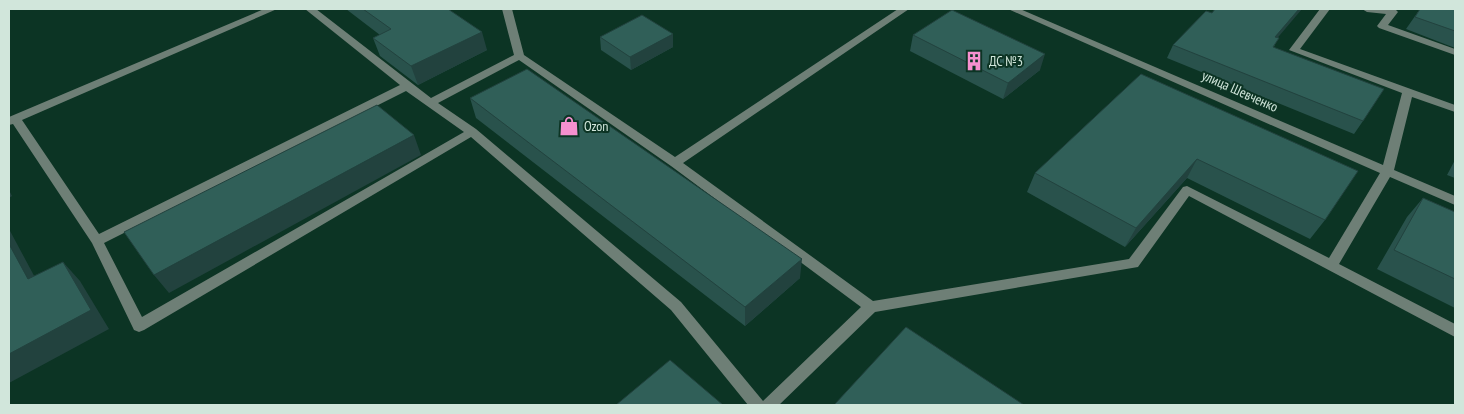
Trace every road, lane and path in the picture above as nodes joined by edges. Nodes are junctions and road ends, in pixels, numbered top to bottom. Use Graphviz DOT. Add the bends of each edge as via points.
graph roads {
  1 [pos="272,9"];
  2 [pos="310,9"];
  3 [pos="507,9"];
  4 [pos="904,9"];
  5 [pos="1014,9"];
  6 [pos="1325,9"];
  7 [pos="1367,9"];
  8 [pos="1391,10"];
  9 [pos="1455,52"];
  10 [pos="519,56"];
  11 [pos="407,86"];
  12 [pos="1408,92"];
  13 [pos="432,102"];
  14 [pos="1455,109"];
  15 [pos="12,120"];
  16 [pos="472,132"];
  17 [pos="675,163"];
  18 [pos="1387,172"];
  19 [pos="1455,200"];
  20 [pos="96,241"];
  21 [pos="1331,266"];
  22 [pos="871,308"];
  23 [pos="1455,331"];
  24 [pos="757,405"];
  25 [pos="769,405"];
  1 -- 15 [label="street"];
  2 -- 11 [label="street"];
  3 -- 10 [label="street"];
  4 -- 17 [label="street"];
  5 -- 18 [label="street, улица Шевченко"];
  5 -- 19 [label="street, улица Шевченко"];
  6 -- 12 [label="street" via="1294,50"];
  7 -- 8 [label="street"];
  8 -- 9 [label="street" via="1382,26"];
  10 -- 13 [label="street"];
  10 -- 17 [label="street"];
  11 -- 13 [label="street"];
  11 -- 20 [label="street"];
  12 -- 14 [label="street"];
  12 -- 18 [label="street"];
  13 -- 16 [label="street"];
  15 -- 20 [label="street"];
  16 -- 20 [label="street" via="139,326"];
  16 -- 24 [label="street" via="676,306"];
  17 -- 22 [label="street"];
  18 -- 19 [label="street, улица Шевченко"];
  18 -- 21 [label="street"];
  21 -- 22 [label="street" via="1187,190 1133,263"];
  21 -- 23 [label="street"];
  22 -- 25 [label="street"];
}
